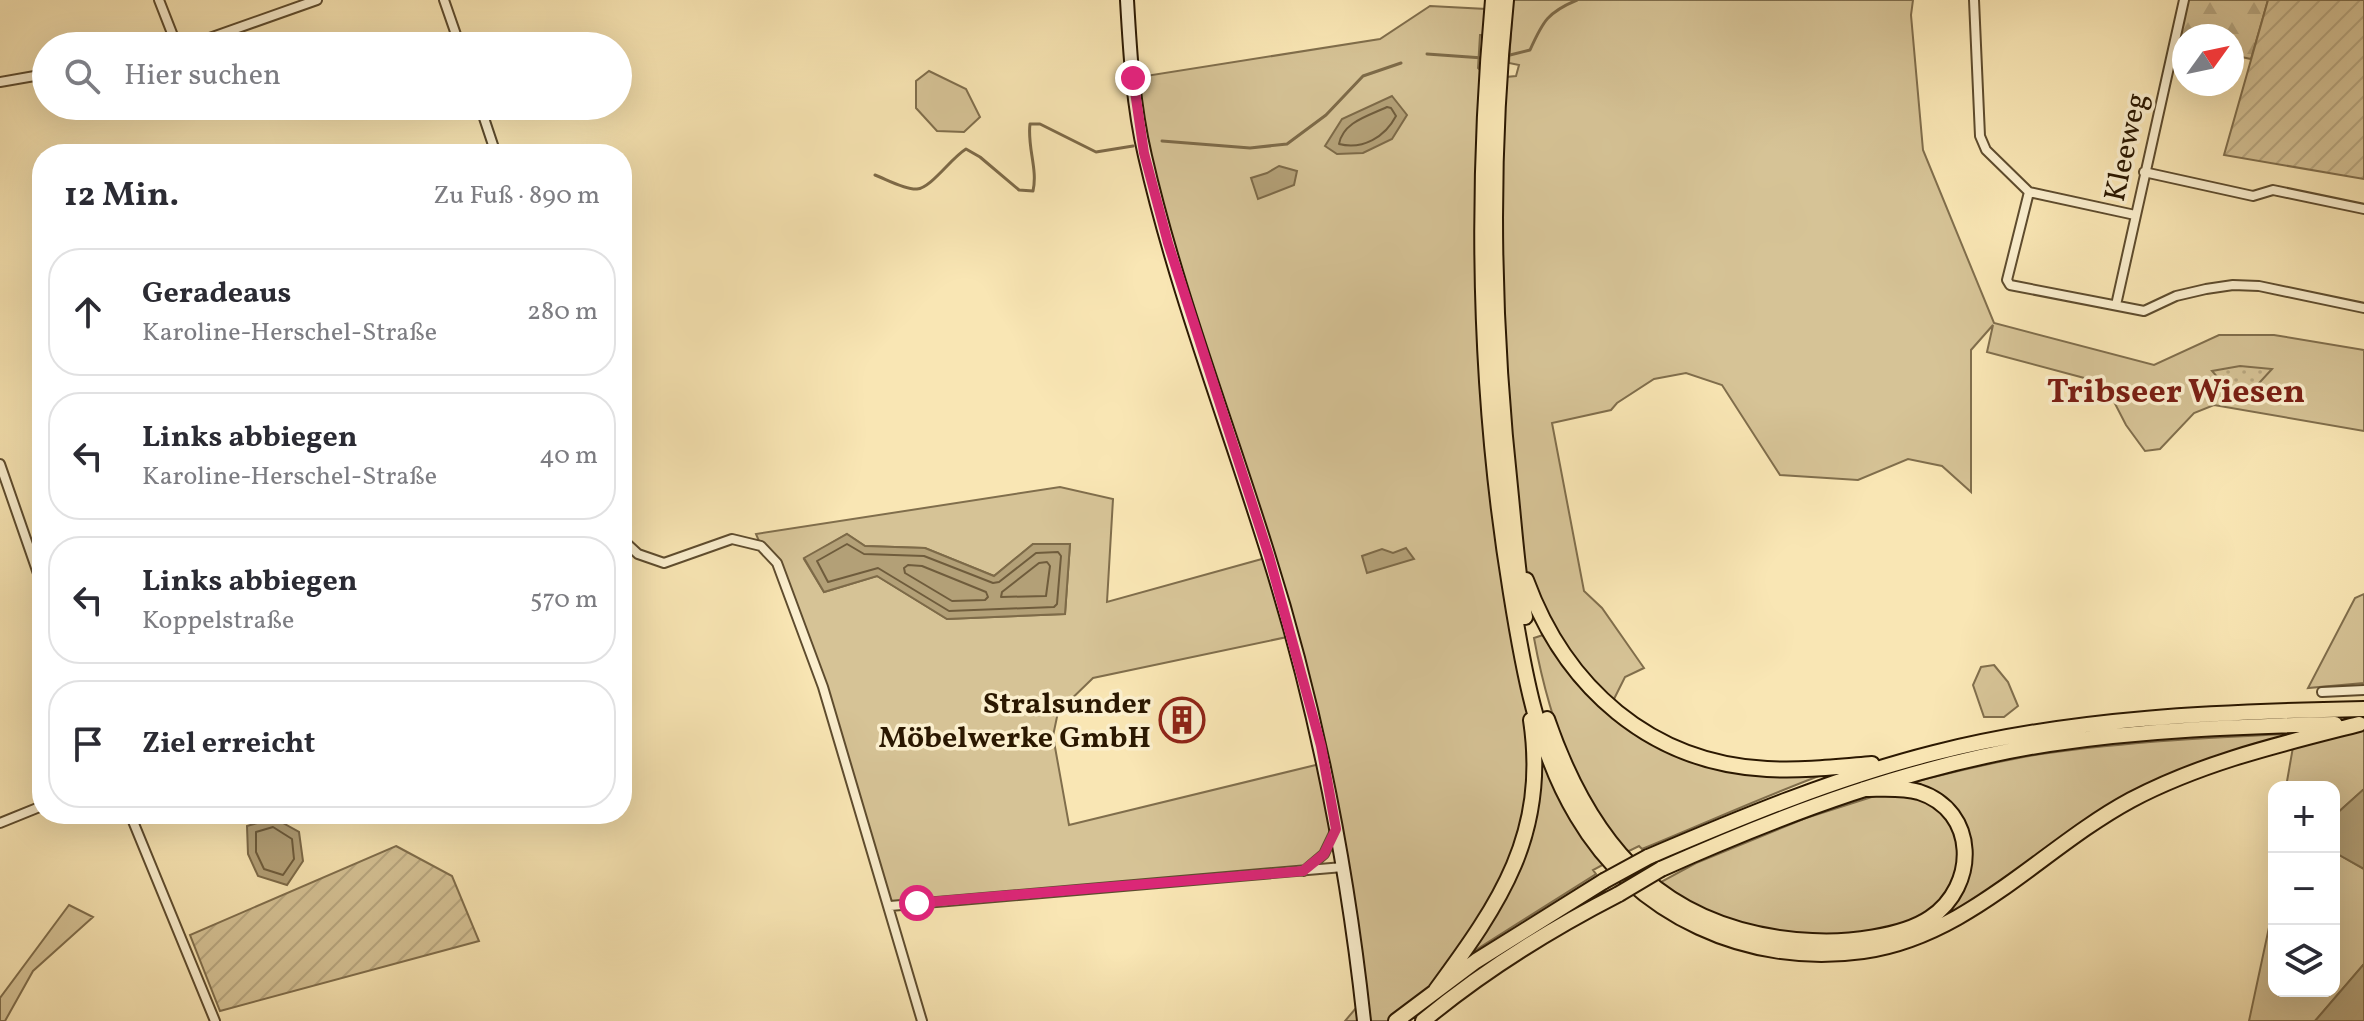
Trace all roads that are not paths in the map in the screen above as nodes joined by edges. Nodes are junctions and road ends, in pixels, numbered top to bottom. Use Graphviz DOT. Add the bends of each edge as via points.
graph roads {
  1 [pos="159,0"];
  2 [pos="317,0"];
  3 [pos="444,0"];
  4 [pos="1127,0"];
  5 [pos="1493,0"];
  6 [pos="1506,0"];
  7 [pos="1974,0"];
  8 [pos="2184,0"];
  9 [pos="172,32"];
  10 [pos="227,32"];
  11 [pos="455,32"];
  12 [pos="1496,39"];
  13 [pos="32,76"];
  14 [pos="1493,76"];
  15 [pos="0,82"];
  16 [pos="485,120"];
  17 [pos="493,144"];
  18 [pos="2144,172"];
  19 [pos="2029,192"];
  20 [pos="2364,209"];
  21 [pos="2135,215"];
  22 [pos="2116,305"];
  23 [pos="2364,308"];
  24 [pos="0,464"];
  25 [pos="632,548"];
  26 [pos="32,556"];
  27 [pos="1518,558"];
  28 [pos="1522,652"];
  29 [pos="2364,690"];
  30 [pos="2322,692"];
  31 [pos="2362,719"];
  32 [pos="1904,761"];
  33 [pos="1864,789"];
  34 [pos="32,810"];
  35 [pos="0,823"];
  36 [pos="134,824"];
  37 [pos="1336,829"];
  38 [pos="1343,867"];
  39 [pos="1303,871"];
  40 [pos="890,906"];
  41 [pos="1436,990"];
  42 [pos="215,1021"];
  43 [pos="922,1021"];
  44 [pos="1364,1021"];
  45 [pos="1396,1021"];
  46 [pos="1423,1021"];
  1 -- 9 [label="street"];
  2 -- 10 [label="street"];
  3 -- 11 [label="street"];
  4 -- 37 [label="street" via="1144,153 1293,636"];
  5 -- 12 [label="highway"];
  6 -- 12 [label="highway"];
  7 -- 19 [label="street" via="1980,136 1986,150"];
  8 -- 18 [label="street, Kleeweg"];
  12 -- 14 [label="highway"];
  13 -- 15 [label="street"];
  14 -- 27 [label="highway" via="1499,353"];
  14 -- 28 [label="highway" via="1483,209 1485,354 1499,506"];
  16 -- 17 [label="street"];
  18 -- 20 [label="street" via="2253,196 2273,190"];
  18 -- 21 [label="street, Kleeweg"];
  19 -- 21 [label="street"];
  19 -- 22 [label="street" via="2010,285"];
  21 -- 22 [label="street, Kleeweg"];
  22 -- 23 [label="street" via="2144,311 2176,296 2233,285"];
  24 -- 26 [label="street"];
  25 -- 40 [label="street" via="664,563 732,539 761,546 777,563 823,687"];
  27 -- 32 [label="highway" via="1543,622 1576,673 1617,713 1662,741 1706,758 1766,769"];
  27 -- 33 [label="highway" via="1536,679 1566,773 1598,828 1659,891 1702,916 1777,939 1836,942 1919,924 1957,891 1966,863 1961,833 1944,808 1920,793"];
  28 -- 31 [label="highway" via="1560,783 1588,834 1625,878 1671,913 1711,934 1790,953 1865,951 1916,936 1962,914 2094,822 2170,780"];
  28 -- 41 [label="highway" via="1534,753 1524,839 1496,905"];
  29 -- 30 [label="street"];
  31 -- 32 [label="highway" via="2262,711 2098,723"];
  31 -- 33 [label="highway" via="2074,741 1990,756"];
  32 -- 41 [label="highway, bridge" via="1767,807 1648,857 1530,925"];
  33 -- 46 [label="highway, bridge" via="1799,810 1661,869 1529,944"];
  34 -- 35 [label="street"];
  36 -- 42 [label="street"];
  37 -- 38 [label="street"];
  37 -- 39 [label="street" via="1324,854"];
  38 -- 39 [label="street"];
  38 -- 44 [label="street"];
  39 -- 40 [label="street"];
  40 -- 43 [label="street"];
  41 -- 45 [label="highway"];
}
